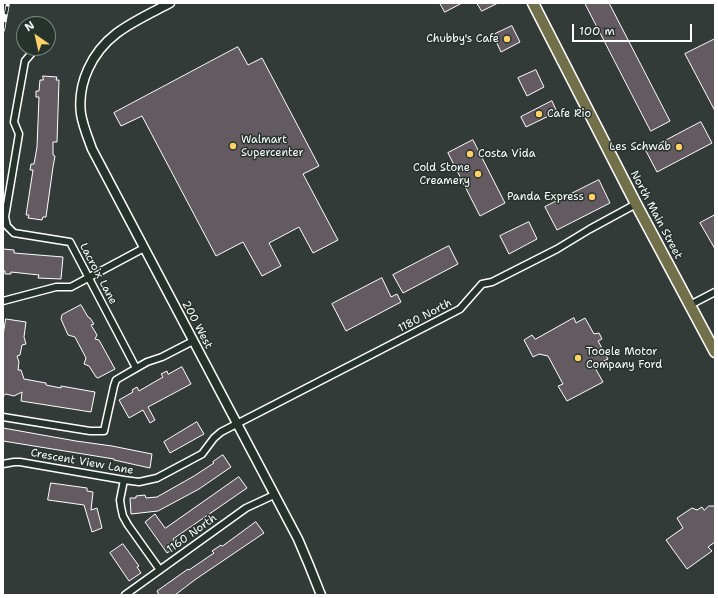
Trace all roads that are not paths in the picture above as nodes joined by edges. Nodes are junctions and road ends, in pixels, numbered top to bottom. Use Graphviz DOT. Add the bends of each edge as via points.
graph roads {
  1 [pos="170,3"];
  2 [pos="533,3"];
  3 [pos="29,56"];
  4 [pos="636,204"];
  5 [pos="144,248"];
  6 [pos="89,278"];
  7 [pos="715,292"];
  8 [pos="3,301"];
  9 [pos="690,305"];
  10 [pos="193,341"];
  11 [pos="715,352"];
  12 [pos="136,368"];
  13 [pos="3,417"];
  14 [pos="237,425"];
  15 [pos="3,464"];
  16 [pos="124,480"];
  17 [pos="274,495"];
  18 [pos="160,570"];
  19 [pos="125,595"];
  20 [pos="321,595"];
  1 -- 5 [label="street, 200 West" via="128,25 104,44 85,76 81,94 81,114 92,150"];
  2 -- 4 [label="highway, North Main Street"];
  3 -- 6 [label="street, Lacroix Lane" via="25,61 14,122 19,134 5,217 7,226 14,233 70,242"];
  4 -- 9 [label="highway, North Main Street"];
  4 -- 14 [label="street, 1180 North" via="492,282 482,284 460,309"];
  5 -- 6 [label="street"];
  5 -- 10 [label="street, 200 West"];
  6 -- 8 [label="street" via="71,287 56,287"];
  6 -- 12 [label="street, Lacroix Lane"];
  7 -- 9 [label="street"];
  9 -- 11 [label="highway, North Main Street"];
  10 -- 12 [label="street"];
  10 -- 14 [label="street, 200 West"];
  12 -- 13 [label="street" via="116,380 104,431"];
  14 -- 16 [label="street, Crescent View Lane" via="221,432 202,454 157,478 139,482"];
  14 -- 17 [label="street, 200 West"];
  15 -- 16 [label="street, Crescent View Lane" via="20,462"];
  16 -- 18 [label="street" via="120,500 123,516"];
  17 -- 18 [label="street, 1160 North" via="246,508"];
  17 -- 20 [label="street, 200 West" via="298,539"];
  18 -- 19 [label="street, 1160 North"];
}
